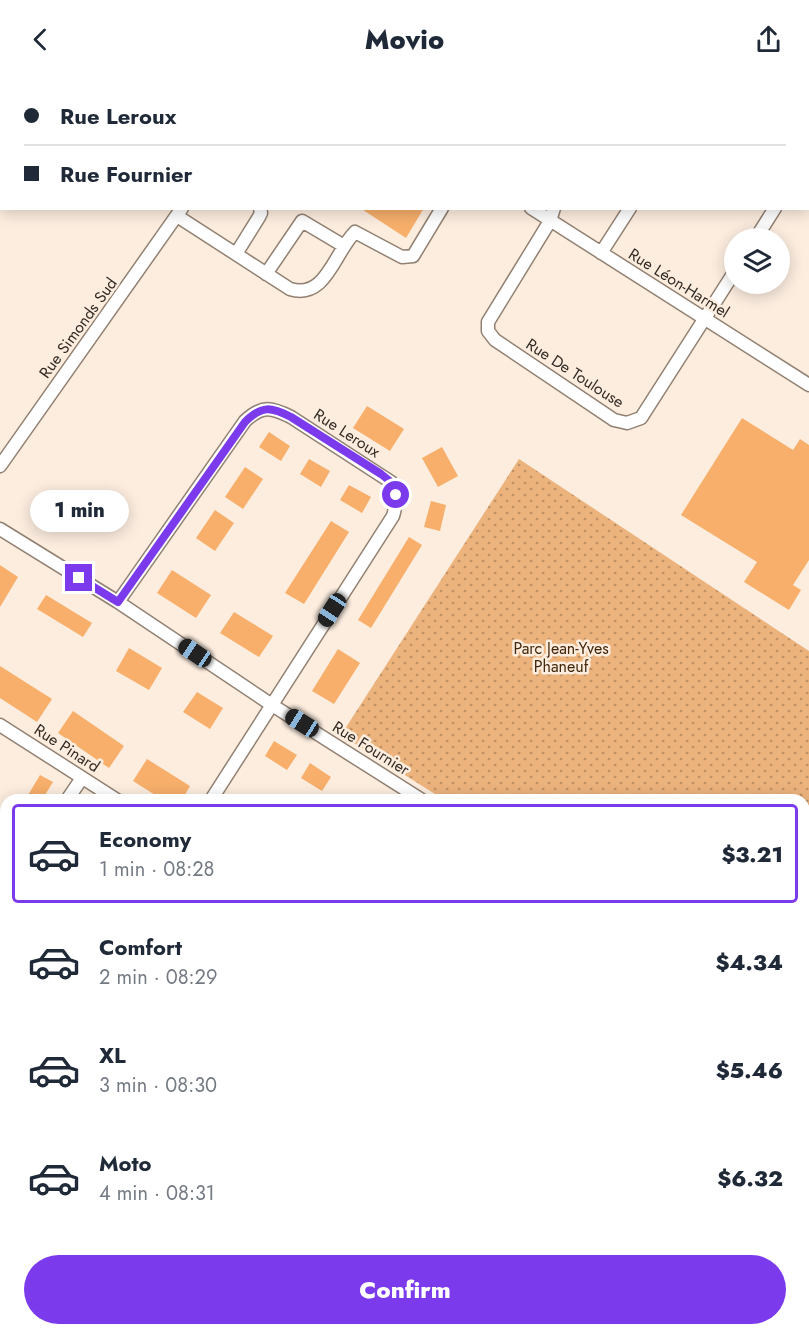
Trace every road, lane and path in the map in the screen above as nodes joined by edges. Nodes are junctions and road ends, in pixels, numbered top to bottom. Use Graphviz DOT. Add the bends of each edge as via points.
graph roads {
  1 [pos="260,210"];
  2 [pos="441,210"];
  3 [pos="537,210"];
  4 [pos="629,210"];
  5 [pos="775,210"];
  6 [pos="180,212"];
  7 [pos="552,215"];
  8 [pos="763,228"];
  9 [pos="344,246"];
  10 [pos="601,252"];
  11 [pos="236,255"];
  12 [pos="266,274"];
  13 [pos="724,288"];
  14 [pos="704,318"];
  15 [pos="809,385"];
  16 [pos="0,466"];
  17 [pos="0,530"];
  18 [pos="118,602"];
  19 [pos="272,705"];
  20 [pos="0,725"];
  21 [pos="82,778"];
  22 [pos="71,794"];
  23 [pos="107,794"];
  24 [pos="214,794"];
  25 [pos="413,794"];
  1 -- 11 [label="street"];
  2 -- 9 [label="street" via="413,256 402,257 358,232"];
  3 -- 7 [label="street, Rue Léon-Harmel"];
  4 -- 10 [label="street"];
  5 -- 8 [label="street"];
  6 -- 11 [label="street"];
  6 -- 16 [label="street, Rue Simonds Sud"];
  7 -- 10 [label="street, Rue Léon-Harmel"];
  7 -- 14 [label="street, Rue De Toulouse" via="488,322 488,331 495,340 614,420 627,423 641,418"];
  9 -- 12 [label="street" via="318,286 308,291 290,289"];
  9 -- 12 [label="street" via="302,221"];
  10 -- 14 [label="street, Rue Léon-Harmel"];
  11 -- 12 [label="street"];
  13 -- 14 [label="street, Rue De Toulouse"];
  14 -- 15 [label="street, Rue Léon-Harmel"];
  17 -- 18 [label="street, Rue Fournier"];
  18 -- 19 [label="street, Rue Fournier"];
  18 -- 19 [label="street, Rue Leroux" via="254,413 276,410 291,417 381,474 391,482 396,495 393,516"];
  19 -- 24 [label="street, Rue Leroux"];
  19 -- 25 [label="street, Rue Fournier"];
  20 -- 21 [label="street, Rue Pinard"];
  21 -- 22 [label="street"];
  21 -- 23 [label="street, Rue Pinard"];
}
